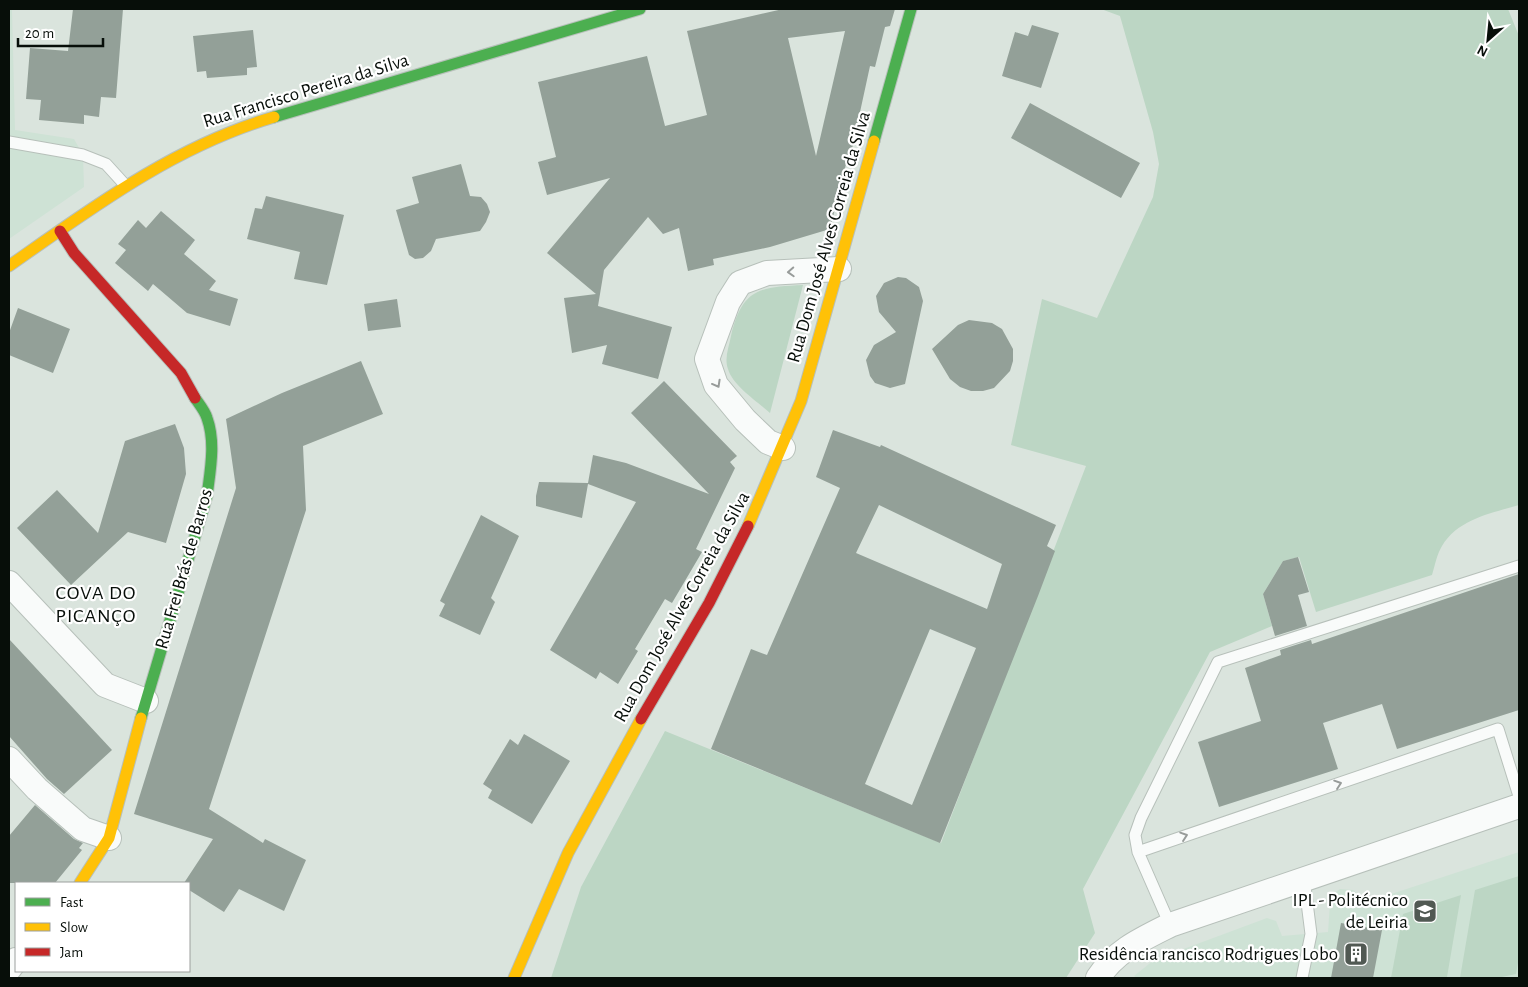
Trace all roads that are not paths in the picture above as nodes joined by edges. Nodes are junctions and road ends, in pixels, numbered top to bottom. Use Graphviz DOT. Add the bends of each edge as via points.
graph roads {
  1 [pos="640,9"];
  2 [pos="910,9"];
  3 [pos="9,142"];
  4 [pos="126,186"];
  5 [pos="60,231"];
  6 [pos="9,266"];
  7 [pos="839,269"];
  8 [pos="783,448"];
  9 [pos="1519,566"];
  10 [pos="9,583"];
  11 [pos="146,702"];
  12 [pos="9,759"];
  13 [pos="1519,796"];
  14 [pos="1519,806"];
  15 [pos="109,838"];
  16 [pos="1138,852"];
  17 [pos="1304,879"];
  18 [pos="81,882"];
  19 [pos="1170,925"];
  20 [pos="514,978"];
  21 [pos="1098,978"];
  22 [pos="1302,978"];
  1 -- 4 [label="street, Rua Francisco Pereira da Silva" via="239,127 208,139"];
  2 -- 7 [label="street, Rua Dom José Alves Correia da Silva"];
  3 -- 4 [label="lane" via="83,155 106,164"];
  4 -- 5 [label="street, Rua Francisco Pereira da Silva"];
  5 -- 6 [label="street, Rua Francisco Pereira da Silva"];
  5 -- 11 [label="street, Rua Frei Brás de Barros" via="74,253 181,373 207,418 211,465 207,496"];
  7 -- 8 [label="street, Rua Dom José Alves Correia da Silva" via="801,401"];
  7 -- 8 [label="street, one-way" via="767,274 740,283 728,302 707,360 716,385 746,420 768,442"];
  8 -- 20 [label="street, Rua Dom José Alves Correia da Silva" via="722,579 601,789 539,917"];
  9 -- 16 [label="lane" via="1218,662 1141,818 1135,835"];
  10 -- 11 [label="street" via="105,685"];
  11 -- 15 [label="street, Rua Frei Brás de Barros"];
  12 -- 15 [label="street" via="37,789 83,829"];
  16 -- 13 [label="lane, one-way" via="1498,729"];
  14 -- 17 [label="street"];
  15 -- 18 [label="street, Rua Frei Brás de Barros"];
  16 -- 19 [label="lane"];
  17 -- 19 [label="street"];
  17 -- 22 [label="lane" via="1311,934"];
  19 -- 21 [label="street" via="1120,953"];
}
